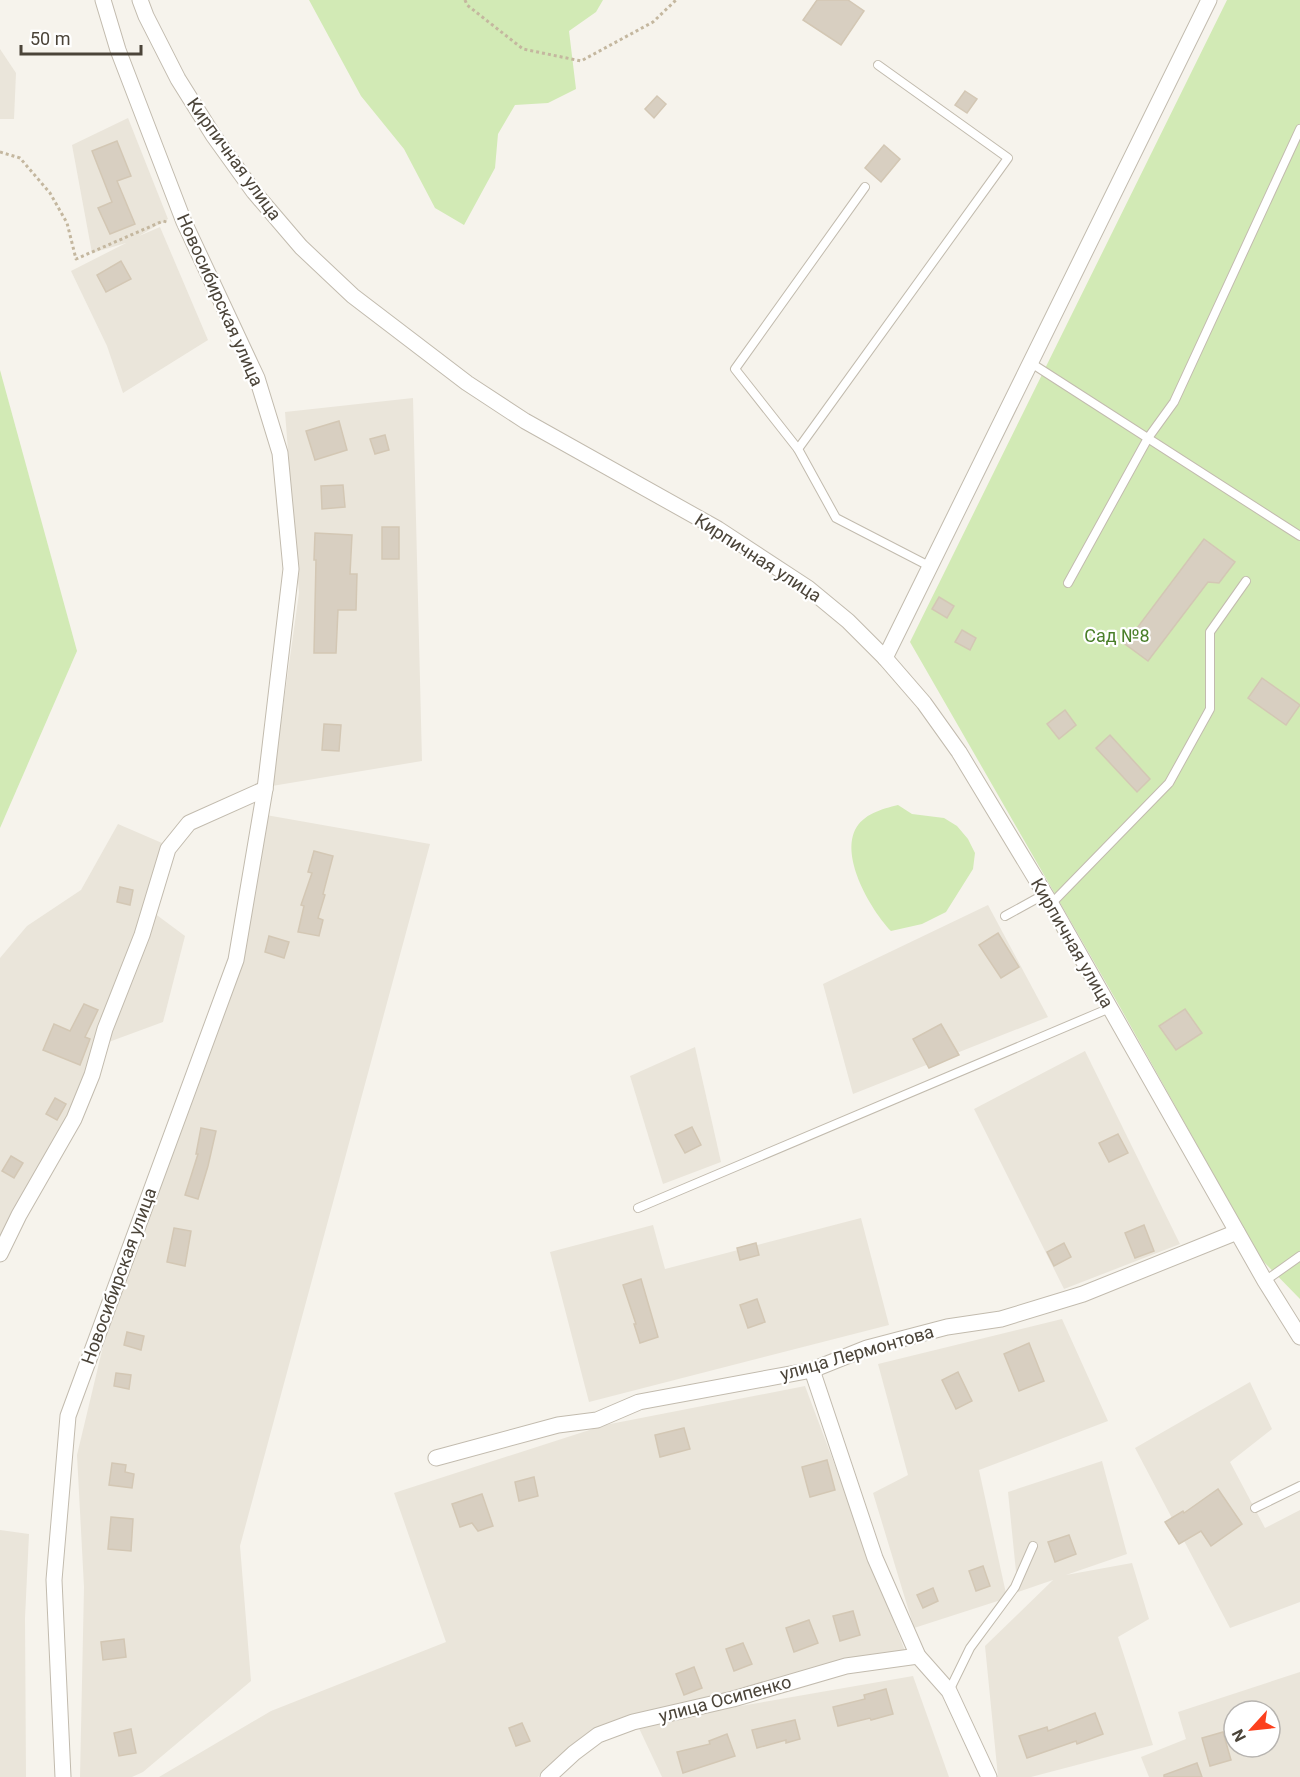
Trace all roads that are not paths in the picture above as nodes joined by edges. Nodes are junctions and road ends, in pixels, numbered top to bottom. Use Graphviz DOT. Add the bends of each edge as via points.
graph roads {
  1 [pos="103,0"];
  2 [pos="140,0"];
  3 [pos="1209,0"];
  4 [pos="878,65"];
  5 [pos="1300,129"];
  6 [pos="865,187"];
  7 [pos="1030,363"];
  8 [pos="1148,438"];
  9 [pos="798,449"];
  10 [pos="1300,536"];
  11 [pos="931,567"];
  12 [pos="1246,581"];
  13 [pos="1068,583"];
  14 [pos="885,658"];
  15 [pos="265,789"];
  16 [pos="1048,899"];
  17 [pos="1005,916"];
  18 [pos="1110,1008"];
  19 [pos="638,1208"];
  20 [pos="1237,1232"];
  21 [pos="0,1254"];
  22 [pos="1300,1256"];
  23 [pos="1265,1281"];
  24 [pos="1300,1337"];
  25 [pos="812,1370"];
  26 [pos="436,1458"];
  27 [pos="1300,1486"];
  28 [pos="1255,1508"];
  29 [pos="1032,1546"];
  30 [pos="918,1656"];
  31 [pos="950,1691"];
  32 [pos="63,1777"];
  33 [pos="548,1777"];
  34 [pos="989,1777"];
  1 -- 15 [label="street, Новосибирская улица" via="118,50 184,222 257,378 280,453 291,569"];
  2 -- 14 [label="street, Кирпичная улица" via="178,79 240,173 301,247 353,296 467,383 525,421 718,530 808,588"];
  3 -- 7 [label="street"];
  4 -- 9 [label="lane" via="1008,158"];
  5 -- 8 [label="lane" via="1174,402"];
  6 -- 9 [label="lane" via="735,369"];
  7 -- 8 [label="lane"];
  7 -- 11 [label="street"];
  8 -- 10 [label="lane"];
  8 -- 13 [label="lane"];
  9 -- 11 [label="lane" via="836,518"];
  11 -- 14 [label="street"];
  12 -- 16 [label="lane" via="1210,632 1210,709 1169,783"];
  14 -- 16 [label="street, Кирпичная улица" via="959,752"];
  15 -- 21 [label="street" via="189,823 168,849 92,1075"];
  15 -- 32 [label="street, Новосибирская улица" via="236,960 68,1416 54,1580"];
  16 -- 17 [label="lane"];
  16 -- 18 [label="street, Кирпичная улица"];
  18 -- 19 [label="lane"];
  18 -- 20 [label="street, Кирпичная улица"];
  20 -- 23 [label="street, Кирпичная улица"];
  20 -- 25 [label="street, улица Лермонтова" via="1083,1294 1001,1319 947,1327 867,1348"];
  22 -- 23 [label="lane"];
  23 -- 24 [label="street, Кирпичная улица"];
  25 -- 26 [label="street, улица Лермонтова" via="639,1402 597,1420 558,1425"];
  25 -- 30 [label="street" via="875,1558"];
  27 -- 28 [label="lane"];
  29 -- 31 [label="lane" via="1015,1587 970,1648"];
  30 -- 31 [label="street"];
  30 -- 33 [label="street, улица Осипенко" via="846,1666 733,1699 633,1722 598,1735"];
  31 -- 34 [label="street"];
}
